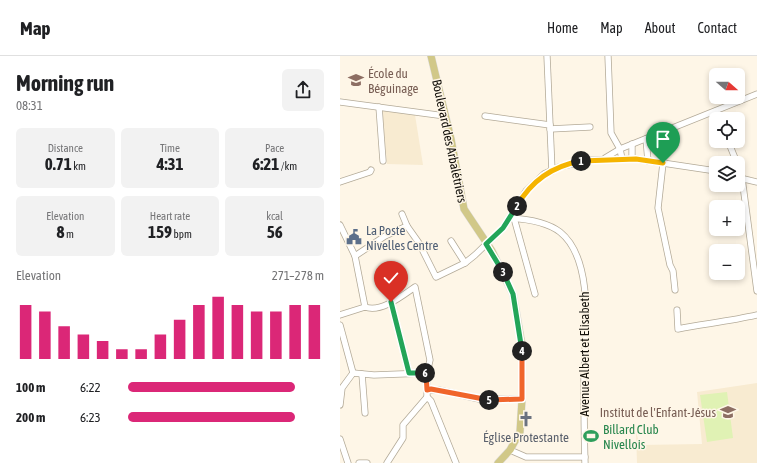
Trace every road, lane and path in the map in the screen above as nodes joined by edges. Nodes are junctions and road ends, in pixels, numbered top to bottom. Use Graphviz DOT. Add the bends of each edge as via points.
graph roads {
  1 [pos="431,56"];
  2 [pos="547,56"];
  3 [pos="608,56"];
  4 [pos="757,94"];
  5 [pos="340,102"];
  6 [pos="379,107"];
  7 [pos="716,111"];
  8 [pos="445,116"];
  9 [pos="485,116"];
  10 [pos="550,127"];
  11 [pos="590,127"];
  12 [pos="646,139"];
  13 [pos="632,144"];
  14 [pos="620,149"];
  15 [pos="602,159"];
  16 [pos="622,159"];
  17 [pos="632,159"];
  18 [pos="383,161"];
  19 [pos="648,161"];
  20 [pos="663,163"];
  21 [pos="371,170"];
  22 [pos="552,171"];
  23 [pos="709,171"];
  24 [pos="745,178"];
  25 [pos="340,182"];
  26 [pos="757,182"];
  27 [pos="742,192"];
  28 [pos="402,214"];
  29 [pos="512,218"];
  30 [pos="340,225"];
  31 [pos="407,226"];
  32 [pos="451,241"];
  33 [pos="486,244"];
  34 [pos="355,256"];
  35 [pos="466,263"];
  36 [pos="675,290"];
  37 [pos="757,290"];
  38 [pos="535,294"];
  39 [pos="391,302"];
  40 [pos="365,307"];
  41 [pos="677,310"];
  42 [pos="340,315"];
  43 [pos="757,315"];
  44 [pos="340,325"];
  45 [pos="353,373"];
  46 [pos="409,373"];
  47 [pos="426,373"];
  48 [pos="362,374"];
  49 [pos="341,388"];
  50 [pos="427,390"];
  51 [pos="427,397"];
  52 [pos="522,399"];
  53 [pos="340,405"];
  54 [pos="365,413"];
  55 [pos="340,439"];
  56 [pos="510,450"];
  57 [pos="585,460"];
  58 [pos="348,463"];
  59 [pos="359,463"];
  60 [pos="367,463"];
  61 [pos="387,463"];
  62 [pos="456,463"];
  63 [pos="498,463"];
  1 -- 8 [label="main road, Boulevard des Arbalétriers"];
  2 -- 10 [label="street"];
  3 -- 14 [label="street" via="611,133"];
  4 -- 7 [label="street"];
  5 -- 6 [label="street"];
  6 -- 8 [label="street"];
  6 -- 18 [label="street"];
  7 -- 12 [label="street"];
  8 -- 33 [label="main road, Boulevard des Arbalétriers" via="464,209"];
  9 -- 10 [label="street"];
  10 -- 11 [label="street"];
  10 -- 22 [label="street"];
  12 -- 13 [label="street"];
  12 -- 19 [label="street"];
  13 -- 14 [label="street"];
  13 -- 17 [label="street"];
  14 -- 15 [label="street"];
  14 -- 16 [label="street"];
  15 -- 16 [label="street"];
  15 -- 22 [label="street" via="575,162"];
  16 -- 17 [label="street"];
  17 -- 19 [label="street"];
  19 -- 20 [label="street"];
  20 -- 23 [label="street"];
  20 -- 36 [label="street" via="658,216 670,265 674,270"];
  21 -- 25 [label="street"];
  22 -- 29 [label="street" via="544,174 526,192"];
  24 -- 26 [label="street"];
  27 -- 37 [label="street"];
  28 -- 31 [label="street"];
  29 -- 33 [label="street"];
  29 -- 38 [label="street"];
  29 -- 57 [label="street, Avenue Albert et Elisabeth" via="551,226 560,232 572,248 581,271 587,312 584,374"];
  30 -- 34 [label="street"];
  31 -- 34 [label="street"];
  31 -- 35 [label="street" via="419,243 436,277"];
  32 -- 35 [label="street"];
  33 -- 35 [label="street"];
  33 -- 52 [label="main road, Boulevard des Arbalétriers" via="513,294 522,345"];
  34 -- 40 [label="street"];
  39 -- 40 [label="street" via="376,307"];
  39 -- 46 [label="street"];
  39 -- 47 [label="street" via="415,287 430,360"];
  40 -- 42 [label="street"];
  41 -- 43 [label="street" via="678,329"];
  44 -- 45 [label="street"];
  45 -- 48 [label="street"];
  45 -- 49 [label="street"];
  46 -- 47 [label="street"];
  46 -- 48 [label="street"];
  47 -- 50 [label="street"];
  48 -- 54 [label="street"];
  49 -- 53 [label="street"];
  50 -- 51 [label="street"];
  50 -- 52 [label="street" via="439,390 479,399"];
  51 -- 61 [label="street" via="403,425 403,438"];
  51 -- 62 [label="street" via="431,401"];
  52 -- 56 [label="main road, Boulevard des Arbalétriers" via="520,432"];
  55 -- 58 [label="street"];
  56 -- 57 [label="street" via="526,457"];
  56 -- 63 [label="main road, Boulevard des Arbalétriers"];
  59 -- 60 [label="street"];
}
